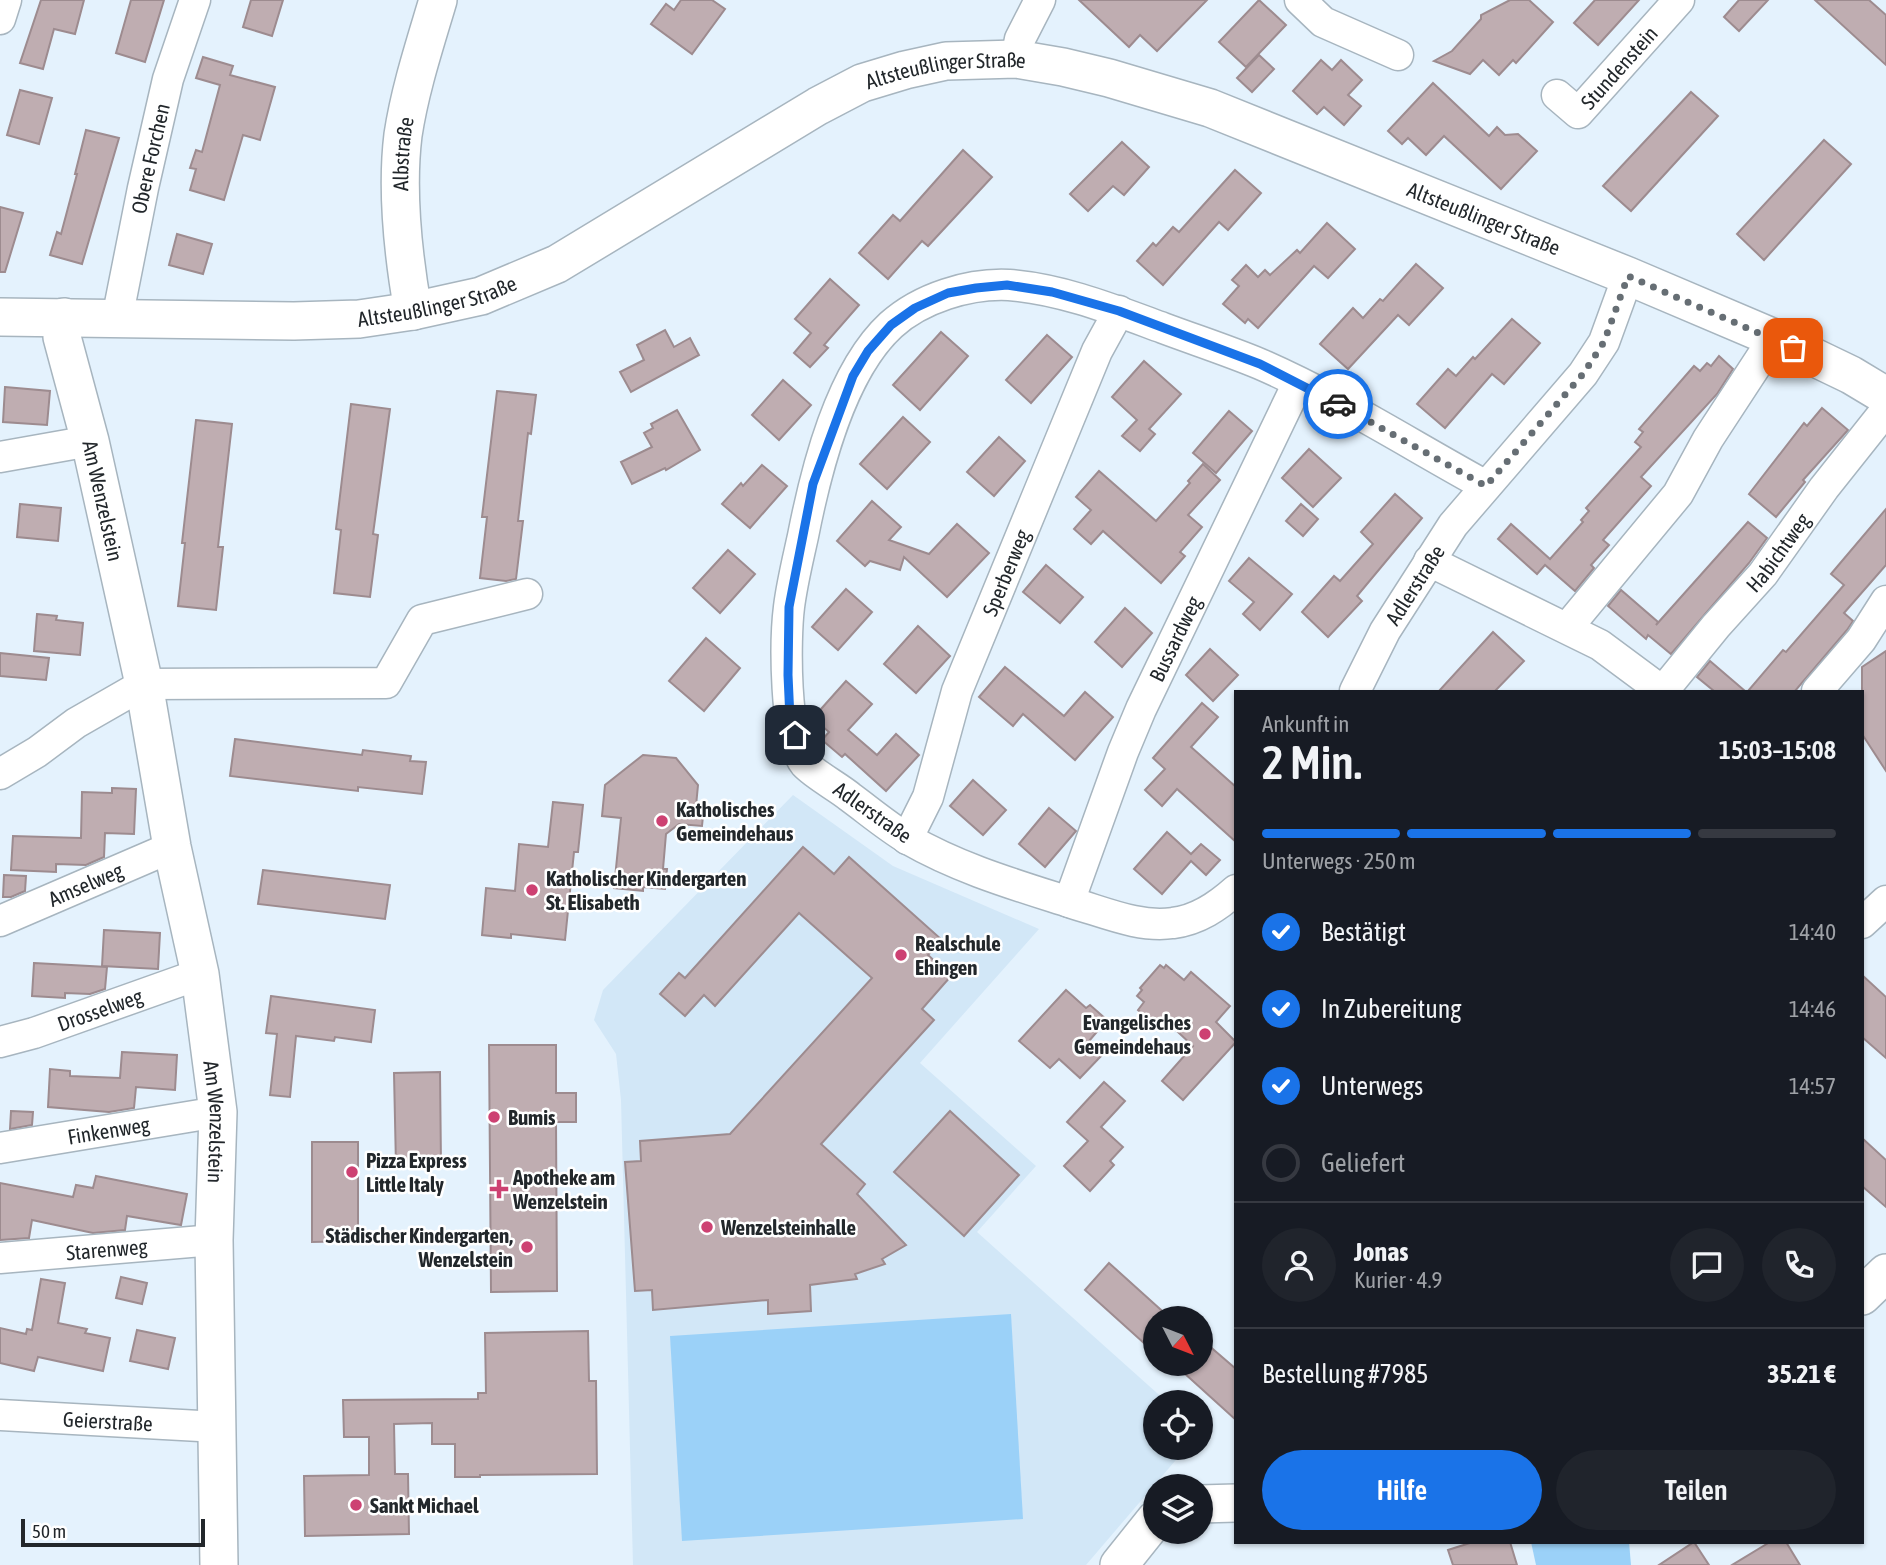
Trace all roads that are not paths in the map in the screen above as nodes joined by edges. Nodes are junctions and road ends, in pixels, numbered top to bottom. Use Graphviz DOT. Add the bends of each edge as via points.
graph roads {
  1 [pos="6,0"];
  2 [pos="195,0"];
  3 [pos="438,0"];
  4 [pos="1040,0"];
  5 [pos="1300,0"];
  6 [pos="1679,0"];
  7 [pos="0,19"];
  8 [pos="1398,55"];
  9 [pos="1016,60"];
  10 [pos="1557,95"];
  11 [pos="1628,276"];
  12 [pos="413,311"];
  13 [pos="1119,311"];
  14 [pos="0,317"];
  15 [pos="64,317"];
  16 [pos="117,319"];
  17 [pos="1774,338"];
  18 [pos="1298,383"];
  19 [pos="1886,396"];
  20 [pos="1886,410"];
  21 [pos="90,441"];
  22 [pos="0,457"];
  23 [pos="1486,486"];
  24 [pos="1429,561"];
  25 [pos="527,594"];
  26 [pos="1886,601"];
  27 [pos="1567,628"];
  28 [pos="144,684"];
  29 [pos="1355,690"];
  30 [pos="1661,690"];
  31 [pos="1663,690"];
  32 [pos="1817,690"];
  33 [pos="0,774"];
  34 [pos="907,839"];
  35 [pos="172,847"];
  36 [pos="1234,892"];
  37 [pos="1886,901"];
  38 [pos="1069,902"];
  39 [pos="0,921"];
  40 [pos="1864,921"];
  41 [pos="200,974"];
  42 [pos="0,1042"];
  43 [pos="218,1112"];
  44 [pos="0,1148"];
  45 [pos="214,1240"];
  46 [pos="0,1258"];
  47 [pos="1886,1273"];
  48 [pos="1864,1294"];
  49 [pos="0,1415"];
  50 [pos="218,1427"];
  51 [pos="1234,1503"];
  52 [pos="1213,1504"];
  53 [pos="1143,1535"];
  54 [pos="219,1565"];
  55 [pos="1119,1565"];
  1 -- 7 [label="street"];
  2 -- 16 [label="street, Obere Forchen" via="168,79"];
  3 -- 12 [label="street, Albstraße" via="403,136 401,198"];
  4 -- 9 [label="street" via="1020,39"];
  5 -- 8 [label="street" via="1323,22"];
  6 -- 10 [label="street, Stundenstein" via="1578,113"];
  9 -- 11 [label="street, Altsteußlinger Straße" via="1109,78 1210,108"];
  9 -- 12 [label="street, Altsteußlinger Straße" via="946,61 862,83 557,264 481,296"];
  11 -- 17 [label="street, Altsteußlinger Straße"];
  11 -- 23 [label="street, Adlerstraße" via="1604,342 1583,374"];
  12 -- 16 [label="street, Altsteußlinger Straße" via="294,321"];
  13 -- 18 [label="street, Adlerstraße"];
  13 -- 34 [label="street, Sperberweg" via="1097,351 957,691 928,797"];
  13 -- 34 [label="street, Adlerstraße" via="1007,285 948,293 891,325 868,351 846,394 813,484 789,607 790,719 804,763"];
  14 -- 15 [label="street, Altsteußlinger Straße"];
  15 -- 16 [label="street, Altsteußlinger Straße"];
  15 -- 21 [label="street, Am Wenzelstein" via="62,337"];
  17 -- 19 [label="street, Altsteußlinger Straße"];
  17 -- 27 [label="street" via="1678,494"];
  18 -- 23 [label="street, Adlerstraße"];
  18 -- 38 [label="street, Bussardweg" via="1136,720"];
  20 -- 31 [label="street, Habichtweg" via="1763,575"];
  21 -- 22 [label="street"];
  21 -- 28 [label="street, Am Wenzelstein"];
  23 -- 24 [label="street, Adlerstraße"];
  24 -- 27 [label="street, Habichtweg"];
  24 -- 29 [label="street, Adlerstraße"];
  25 -- 28 [label="street" via="422,620 386,684"];
  26 -- 32 [label="street" via="1861,640"];
  27 -- 30 [label="street, Habichtweg" via="1600,645"];
  28 -- 33 [label="street"];
  28 -- 35 [label="street, Am Wenzelstein"];
  34 -- 38 [label="street, Adlerstraße" via="968,869"];
  35 -- 39 [label="street, Amselweg"];
  35 -- 41 [label="street, Am Wenzelstein"];
  36 -- 38 [label="street, Adlerstraße" via="1199,916 1173,923 1147,923"];
  37 -- 40 [label="street"];
  41 -- 42 [label="street, Drosselweg"];
  41 -- 43 [label="street, Am Wenzelstein"];
  43 -- 44 [label="street, Finkenweg"];
  43 -- 45 [label="street, Am Wenzelstein"];
  45 -- 46 [label="street, Starenweg"];
  45 -- 50 [label="street, Am Wenzelstein"];
  47 -- 48 [label="street"];
  49 -- 50 [label="street, Geierstraße"];
  50 -- 54 [label="street, Am Wenzelstein"];
  51 -- 52 [label="street"];
  53 -- 55 [label="street"];
}
